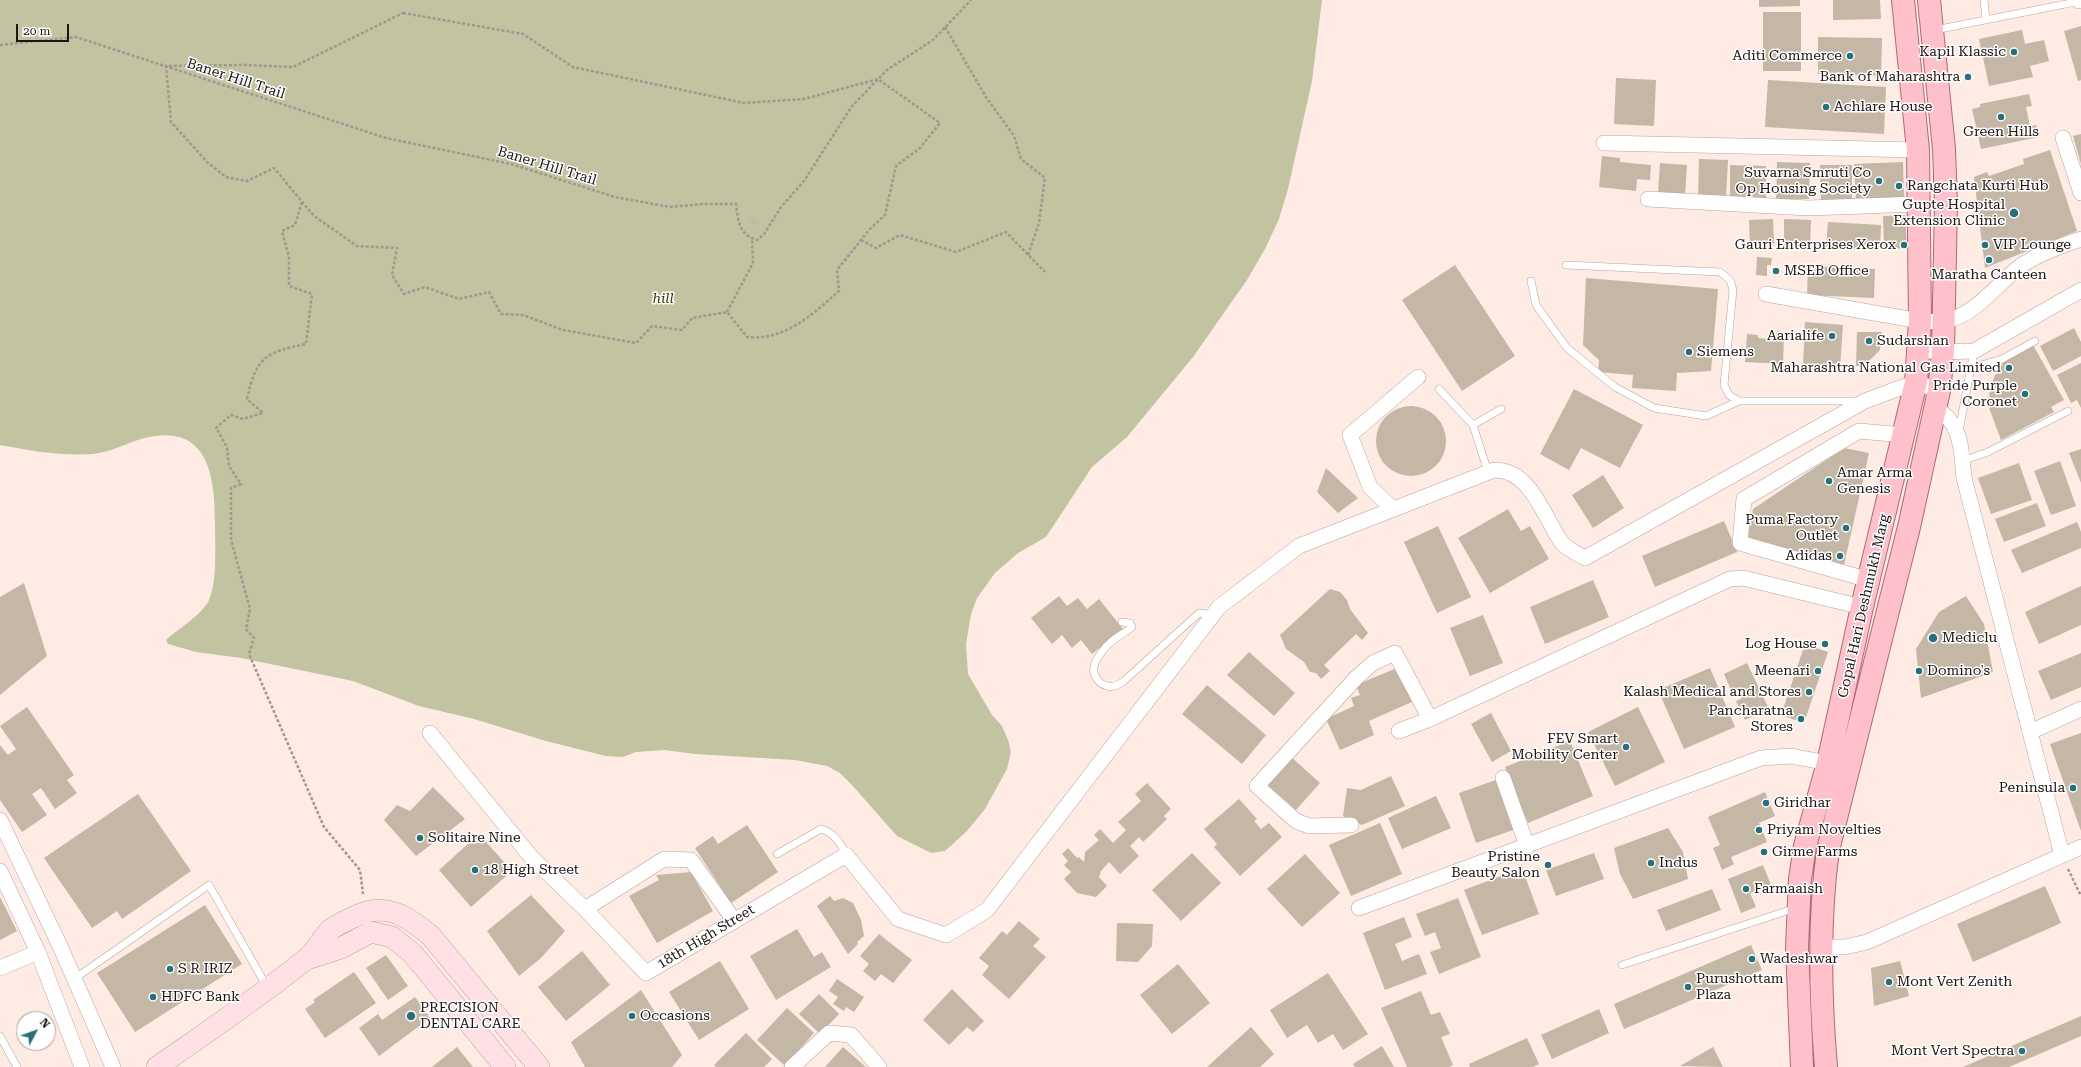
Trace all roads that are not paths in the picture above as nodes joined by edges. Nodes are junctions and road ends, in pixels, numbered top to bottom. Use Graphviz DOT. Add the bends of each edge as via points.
graph roads {
  1 [pos="1903,0"];
  2 [pos="1929,0"];
  3 [pos="1984,0"];
  4 [pos="2080,1"];
  5 [pos="1986,20"];
  6 [pos="1933,31"];
  7 [pos="2063,138"];
  8 [pos="1604,143"];
  9 [pos="1918,150"];
  10 [pos="2081,193"];
  11 [pos="1648,200"];
  12 [pos="1918,204"];
  13 [pos="2081,239"];
  14 [pos="1566,265"];
  15 [pos="1531,281"];
  16 [pos="2081,290"];
  17 [pos="1766,294"];
  18 [pos="1920,321"];
  19 [pos="1943,321"];
  20 [pos="2035,341"];
  21 [pos="1919,350"];
  22 [pos="1974,351"];
  23 [pos="1943,352"];
  24 [pos="1971,368"];
  25 [pos="1418,377"];
  26 [pos="1916,382"];
  27 [pos="1439,389"];
  28 [pos="1865,400"];
  29 [pos="1937,400"];
  30 [pos="1739,401"];
  31 [pos="1501,408"];
  32 [pos="2068,411"];
  33 [pos="1473,425"];
  34 [pos="1958,432"];
  35 [pos="1904,435"];
  36 [pos="1962,461"];
  37 [pos="1488,472"];
  38 [pos="1393,509"];
  39 [pos="1869,580"];
  40 [pos="1862,607"];
  41 [pos="1211,617"];
  42 [pos="1122,622"];
  43 [pos="2081,709"];
  44 [pos="1430,719"];
  45 [pos="1399,731"];
  46 [pos="2030,732"];
  47 [pos="430,734"];
  48 [pos="1828,763"];
  49 [pos="1503,778"];
  50 [pos="0,820"];
  51 [pos="1351,825"];
  52 [pos="1527,846"];
  53 [pos="2081,847"];
  54 [pos="777,854"];
  55 [pos="846,855"];
  56 [pos="2062,855"];
  57 [pos="0,871"];
  58 [pos="1798,907"];
  59 [pos="1360,908"];
  60 [pos="584,909"];
  61 [pos="734,920"];
  62 [pos="431,936"];
  63 [pos="1820,947"];
  64 [pos="38,952"];
  65 [pos="413,954"];
  66 [pos="307,959"];
  67 [pos="1622,965"];
  68 [pos="0,968"];
  69 [pos="74,979"];
  70 [pos="268,988"];
  71 [pos="0,1036"];
  72 [pos="17,1067"];
  73 [pos="82,1067"];
  74 [pos="113,1067"];
  75 [pos="157,1067"];
  76 [pos="505,1067"];
  77 [pos="539,1067"];
  78 [pos="792,1067"];
  79 [pos="879,1067"];
  80 [pos="1802,1067"];
  81 [pos="1826,1067"];
  1 -- 9 [label="main road, Gopal Hari Deshmukh Marg"];
  2 -- 6 [label="main road, Gopal Hari Deshmukh Marg"];
  3 -- 5 [label="lane"];
  4 -- 5 [label="lane"];
  5 -- 6 [label="lane"];
  6 -- 19 [label="main road, Gopal Hari Deshmukh Marg" via="1944,149 1946,204"];
  7 -- 10 [label="street"];
  8 -- 9 [label="street"];
  9 -- 12 [label="main road, Gopal Hari Deshmukh Marg"];
  11 -- 12 [label="street" via="1808,208"];
  12 -- 18 [label="main road, Gopal Hari Deshmukh Marg"];
  13 -- 19 [label="street" via="2043,253 2024,264 2006,277 1978,304 1958,318"];
  14 -- 30 [label="lane" via="1720,272 1730,280 1734,290 1724,385 1729,395"];
  15 -- 30 [label="lane" via="1536,305 1567,348 1615,386 1654,408 1706,416"];
  16 -- 22 [label="street"];
  17 -- 18 [label="street"];
  18 -- 19 [label="street"];
  18 -- 21 [label="main road, Gopal Hari Deshmukh Marg"];
  19 -- 23 [label="main road, Gopal Hari Deshmukh Marg"];
  20 -- 24 [label="lane" via="2002,359"];
  21 -- 23 [label="street"];
  21 -- 26 [label="main road, Gopal Hari Deshmukh Marg"];
  22 -- 23 [label="street"];
  22 -- 24 [label="lane"];
  23 -- 29 [label="main road, Gopal Hari Deshmukh Marg"];
  24 -- 34 [label="lane"];
  25 -- 38 [label="street" via="1350,435 1370,487"];
  26 -- 28 [label="street"];
  26 -- 29 [label="street"];
  26 -- 35 [label="main road, Gopal Hari Deshmukh Marg"];
  27 -- 33 [label="lane"];
  28 -- 30 [label="lane"];
  28 -- 37 [label="street" via="1585,558 1563,544 1529,485 1503,469"];
  29 -- 34 [label="street"];
  29 -- 63 [label="main road, Gopal Hari Deshmukh Marg" via="1910,521 1828,850"];
  31 -- 33 [label="lane"];
  32 -- 36 [label="lane" via="1988,452"];
  33 -- 37 [label="lane"];
  34 -- 36 [label="street"];
  35 -- 39 [label="main road, Gopal Hari Deshmukh Marg"];
  35 -- 39 [label="street" via="1859,431 1744,499 1740,543"];
  36 -- 46 [label="street" via="1964,478"];
  37 -- 38 [label="street"];
  38 -- 41 [label="street" via="1299,546 1219,607"];
  39 -- 40 [label="main road, Gopal Hari Deshmukh Marg"];
  40 -- 44 [label="street" via="1743,578 1730,579"];
  40 -- 48 [label="main road, Gopal Hari Deshmukh Marg"];
  41 -- 42 [label="lane" via="1199,613 1117,687 1108,687 1094,673 1094,666 1101,652 1132,627 1130,623"];
  41 -- 55 [label="street" via="987,910 946,935 898,919"];
  43 -- 46 [label="street"];
  44 -- 45 [label="street"];
  44 -- 51 [label="street" via="1395,653 1373,663 1356,678 1257,786 1296,821 1309,826"];
  46 -- 56 [label="street"];
  47 -- 60 [label="street, 18th High Street" via="532,858"];
  48 -- 52 [label="street" via="1791,756 1761,758"];
  48 -- 58 [label="main road, Gopal Hari Deshmukh Marg" via="1805,846"];
  49 -- 52 [label="street"];
  50 -- 69 [label="street"];
  52 -- 59 [label="street"];
  53 -- 56 [label="street"];
  54 -- 55 [label="lane" via="821,829 829,831"];
  55 -- 61 [label="street, 18th High Street"];
  56 -- 63 [label="street" via="1867,942 1845,947"];
  57 -- 64 [label="street"];
  58 -- 67 [label="lane"];
  58 -- 80 [label="main road, Gopal Hari Deshmukh Marg" via="1796,947"];
  60 -- 61 [label="street, 18th High Street" via="646,973"];
  60 -- 61 [label="street" via="664,859 691,860"];
  62 -- 65 [label="street"];
  62 -- 66 [label="street" via="398,913 366,912 331,929"];
  62 -- 77 [label="street"];
  63 -- 81 [label="main road, Gopal Hari Deshmukh Marg"];
  64 -- 68 [label="street"];
  64 -- 73 [label="street"];
  65 -- 66 [label="street" via="392,937 371,932 341,948"];
  65 -- 76 [label="street"];
  66 -- 70 [label="street"];
  69 -- 70 [label="lane" via="209,885"];
  69 -- 74 [label="street"];
  70 -- 75 [label="street"];
  71 -- 72 [label="lane"];
  78 -- 79 [label="street" via="829,1033 851,1035"];
}
